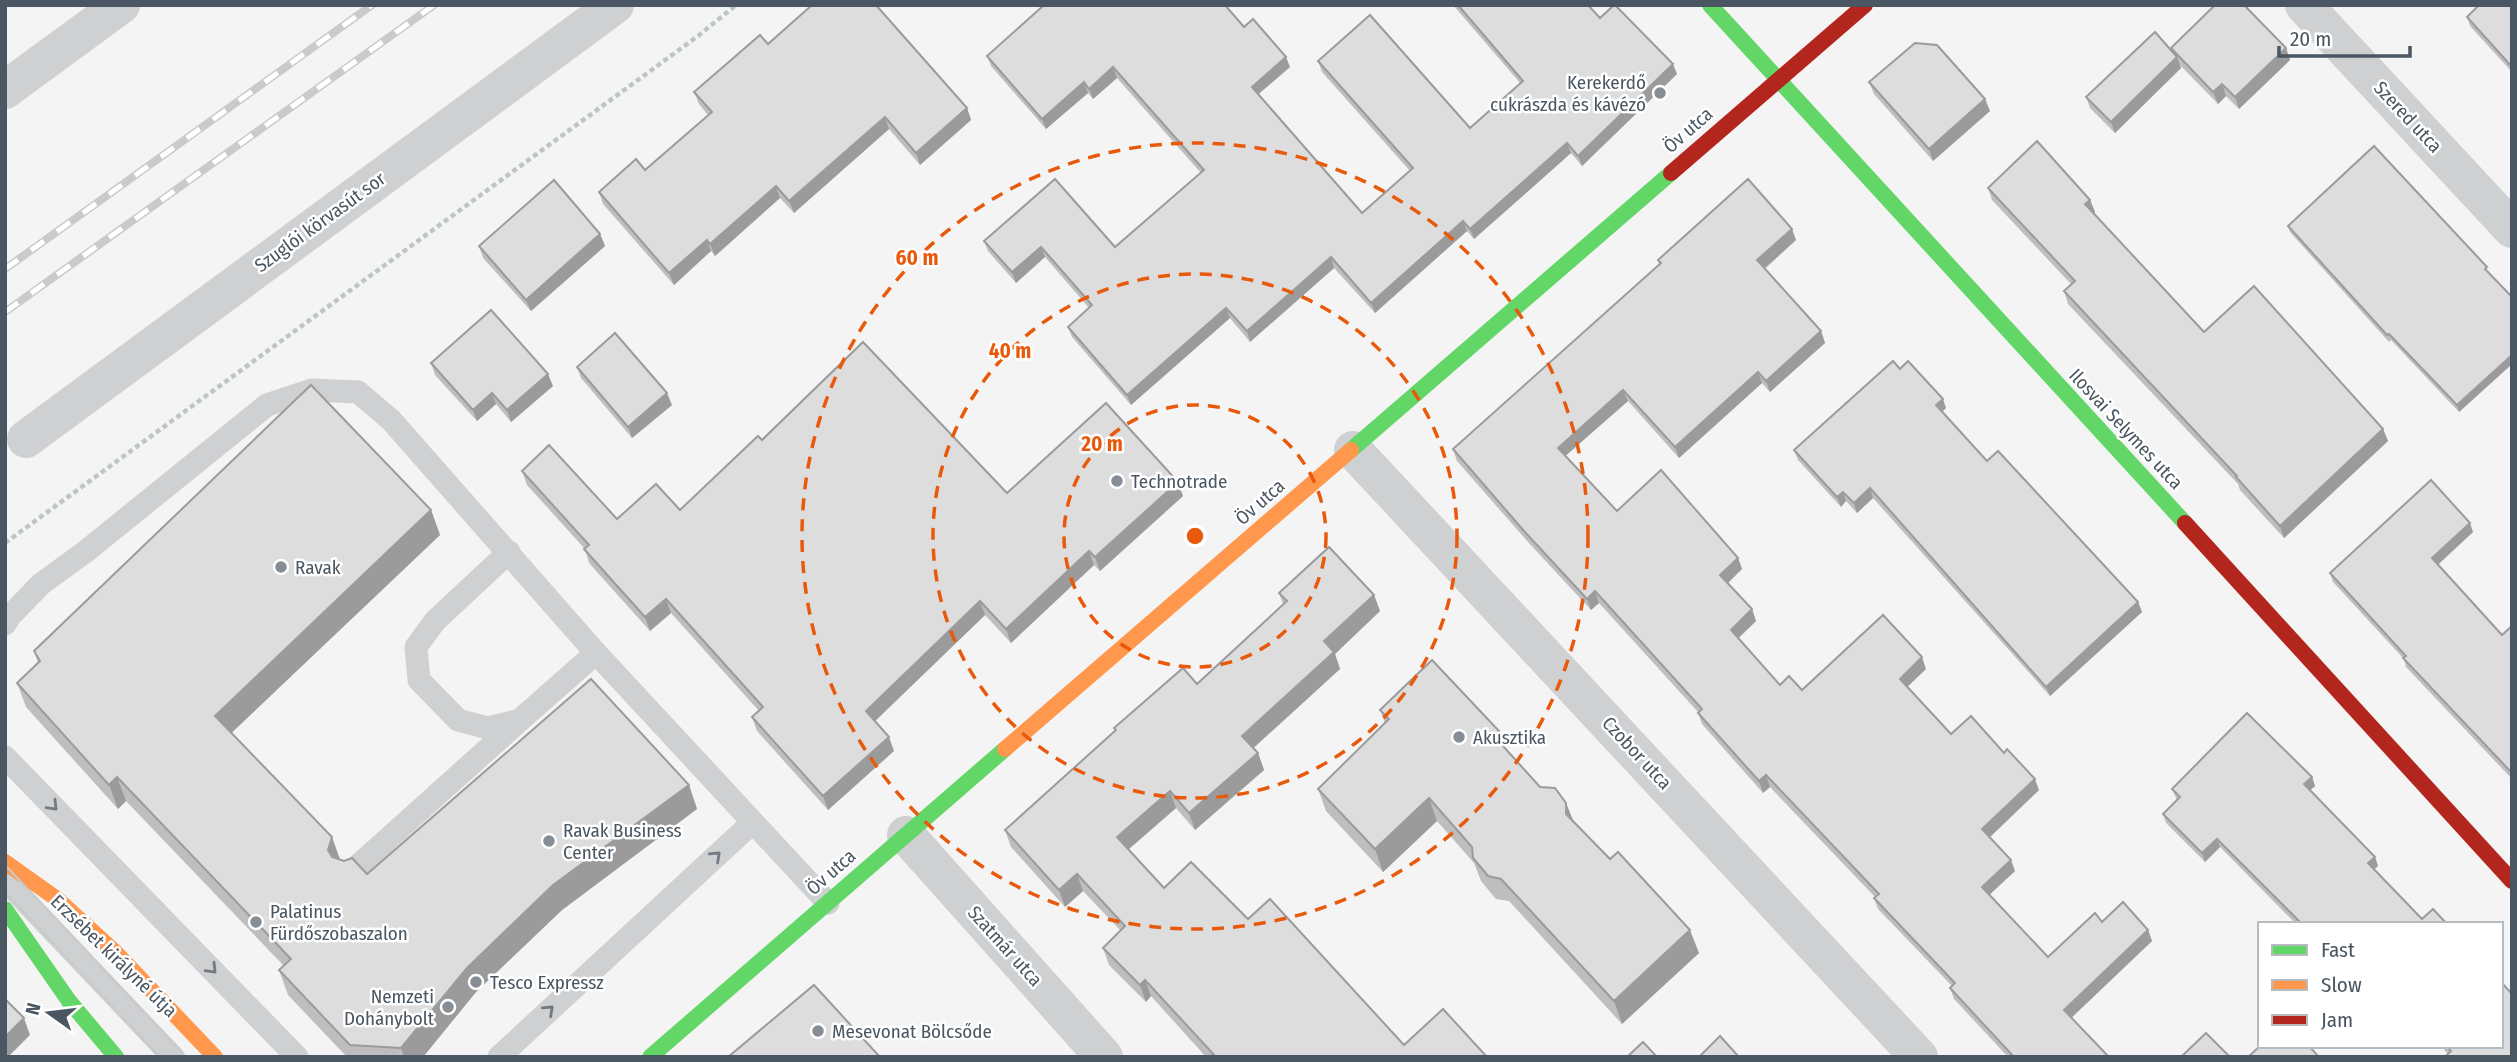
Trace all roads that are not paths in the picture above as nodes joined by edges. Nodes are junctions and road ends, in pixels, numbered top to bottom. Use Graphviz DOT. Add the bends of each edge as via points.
graph roads {
  1 [pos="121,5"];
  2 [pos="615,5"];
  3 [pos="1710,5"];
  4 [pos="1865,5"];
  5 [pos="2304,5"];
  6 [pos="1778,80"];
  7 [pos="5,90"];
  8 [pos="2512,229"];
  9 [pos="26,439"];
  10 [pos="1353,450"];
  11 [pos="509,552"];
  12 [pos="5,624"];
  13 [pos="596,653"];
  14 [pos="520,720"];
  15 [pos="5,757"];
  16 [pos="752,823"];
  17 [pos="906,835"];
  18 [pos="5,862"];
  19 [pos="351,872"];
  20 [pos="5,880"];
  21 [pos="2512,881"];
  22 [pos="828,903"];
  23 [pos="5,909"];
  24 [pos="116,1057"];
  25 [pos="173,1057"];
  26 [pos="215,1057"];
  27 [pos="297,1057"];
  28 [pos="499,1057"];
  29 [pos="650,1057"];
  30 [pos="1104,1057"];
  31 [pos="1919,1057"];
  1 -- 7 [label="street"];
  2 -- 9 [label="street, Szuglói körvasút sor"];
  3 -- 6 [label="street, Ilosvai Selymes utca"];
  4 -- 6 [label="street, Öv utca"];
  5 -- 8 [label="street, Szered utca"];
  6 -- 10 [label="street, Öv utca"];
  6 -- 21 [label="street, Ilosvai Selymes utca"];
  10 -- 17 [label="street, Öv utca"];
  10 -- 31 [label="street, Czobor utca"];
  11 -- 12 [label="lane" via="391,420 358,392 312,390 267,405 41,584"];
  11 -- 13 [label="lane"];
  11 -- 14 [label="lane" via="435,621 416,647 419,680 458,720 488,728"];
  13 -- 14 [label="lane"];
  13 -- 16 [label="lane"];
  14 -- 19 [label="lane"];
  15 -- 27 [label="lane, one-way"];
  16 -- 22 [label="lane"];
  28 -- 16 [label="lane, one-way"];
  17 -- 22 [label="street, Öv utca"];
  17 -- 30 [label="street, Szatmár utca"];
  18 -- 26 [label="street, Erzsébet királyné útja" via="57,899 116,953"];
  20 -- 25 [label="lane, Erzsébet királyné útja"];
  22 -- 29 [label="street, Öv utca"];
  23 -- 24 [label="street" via="69,1001"];
}
